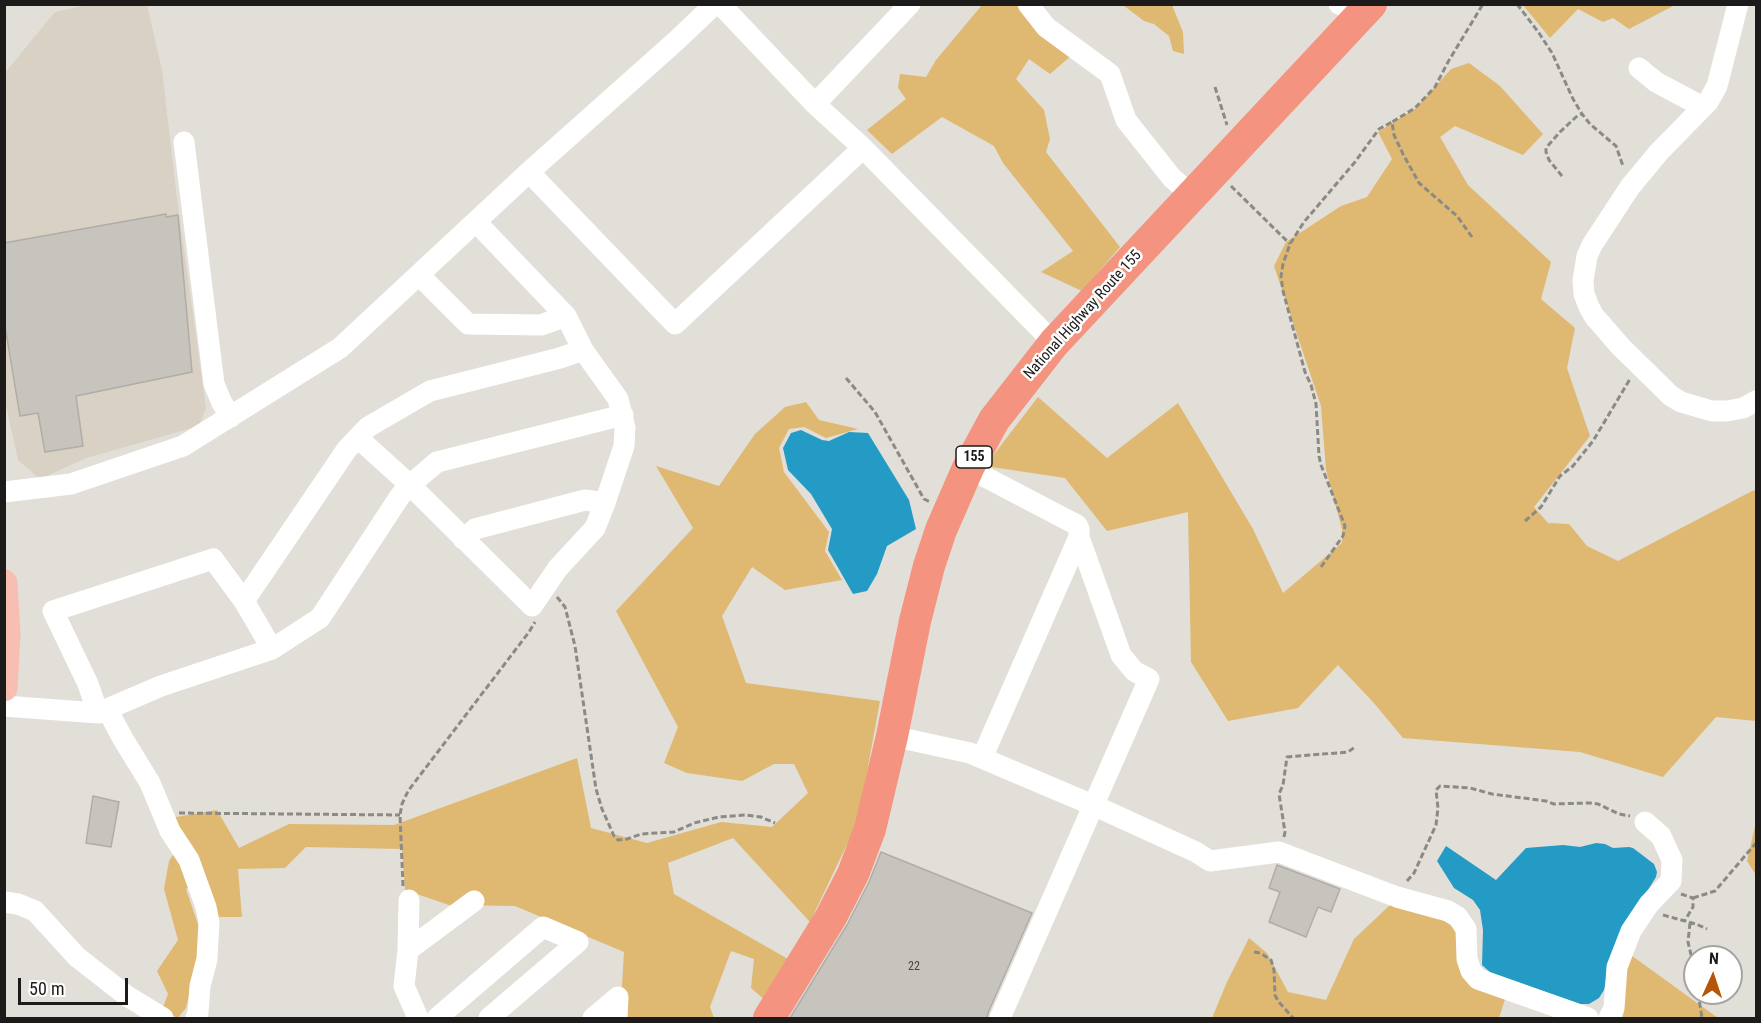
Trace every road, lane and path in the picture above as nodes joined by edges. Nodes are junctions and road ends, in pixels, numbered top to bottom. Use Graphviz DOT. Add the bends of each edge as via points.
graph roads {
  1 [pos="715,4"];
  2 [pos="720,4"];
  3 [pos="910,4"];
  4 [pos="1028,4"];
  5 [pos="1484,4"];
  6 [pos="1517,4"];
  7 [pos="1738,4"];
  8 [pos="1356,9"];
  9 [pos="1639,68"];
  10 [pos="1215,87"];
  11 [pos="815,104"];
  12 [pos="1703,107"];
  13 [pos="1582,114"];
  14 [pos="1392,122"];
  15 [pos="184,142"];
  16 [pos="1243,142"];
  17 [pos="863,148"];
  18 [pos="1216,171"];
  19 [pos="529,172"];
  20 [pos="1562,176"];
  21 [pos="1630,187"];
  22 [pos="1193,196"];
  23 [pos="476,222"];
  24 [pos="1472,237"];
  25 [pos="1290,244"];
  26 [pos="419,275"];
  27 [pos="566,316"];
  28 [pos="1054,343"];
  29 [pos="583,350"];
  30 [pos="1642,368"];
  31 [pos="846,378"];
  32 [pos="1756,401"];
  33 [pos="622,415"];
  34 [pos="231,417"];
  35 [pos="358,438"];
  36 [pos="968,468"];
  37 [pos="410,485"];
  38 [pos="4,492"];
  39 [pos="605,503"];
  40 [pos="949,511"];
  41 [pos="1524,521"];
  42 [pos="1079,537"];
  43 [pos="463,539"];
  44 [pos="1321,567"];
  45 [pos="4,583"];
  46 [pos="544,587"];
  47 [pos="243,601"];
  48 [pos="532,606"];
  49 [pos="272,649"];
  50 [pos="4,688"];
  51 [pos="4,706"];
  52 [pos="103,711"];
  53 [pos="892,736"];
  54 [pos="1355,747"];
  55 [pos="982,758"];
  56 [pos="1095,806"];
  57 [pos="163,815"];
  58 [pos="399,815"];
  59 [pos="1645,822"];
  60 [pos="776,823"];
  61 [pos="1756,843"];
  62 [pos="1279,852"];
  63 [pos="1665,888"];
  64 [pos="1397,897"];
  65 [pos="1693,898"];
  66 [pos="409,900"];
  67 [pos="474,901"];
  68 [pos="4,902"];
  69 [pos="1648,906"];
  70 [pos="1684,922"];
  71 [pos="1690,923"];
  72 [pos="1707,929"];
  73 [pos="1689,945"];
  74 [pos="408,950"];
  75 [pos="1254,952"];
  76 [pos="163,1018"];
  77 [pos="196,1018"];
  78 [pos="418,1018"];
  79 [pos="436,1018"];
  80 [pos="489,1018"];
  81 [pos="593,1018"];
  82 [pos="617,1018"];
  83 [pos="769,1018"];
  84 [pos="1000,1018"];
  85 [pos="1293,1018"];
  86 [pos="1588,1018"];
  87 [pos="1610,1018"];
  1 -- 19 [label="street"];
  2 -- 11 [label="street"];
  3 -- 11 [label="street"];
  4 -- 22 [label="street" via="1046,27 1110,74 1126,120 1172,178"];
  5 -- 14 [label="path" via="1435,87 1415,108"];
  6 -- 13 [label="path" via="1552,54"];
  7 -- 12 [label="street" via="1717,86"];
  8 -- 16 [label="highway, National Highway Route 155 / 155"];
  9 -- 12 [label="street" via="1656,82"];
  10 -- 16 [label="path" via="1226,123"];
  11 -- 17 [label="street"];
  12 -- 21 [label="street"];
  13 -- 20 [label="path" via="1546,148 1549,160"];
  13 -- 21 [label="path" via="1616,146 1623,177"];
  14 -- 24 [label="path" via="1394,135 1419,183 1457,216"];
  14 -- 25 [label="path" via="1379,129"];
  15 -- 34 [label="street" via="214,384"];
  16 -- 18 [label="highway, National Highway Route 155 / 155"];
  17 -- 19 [label="street" via="675,324"];
  17 -- 28 [label="street"];
  18 -- 22 [label="highway, National Highway Route 155 / 155"];
  18 -- 25 [label="path"];
  19 -- 23 [label="street"];
  21 -- 30 [label="street" via="1592,245 1583,281 1589,308"];
  22 -- 28 [label="highway, National Highway Route 155 / 155"];
  23 -- 26 [label="street"];
  23 -- 27 [label="street"];
  25 -- 44 [label="path" via="1281,276 1283,291 1316,404 1321,465 1345,526 1343,536"];
  26 -- 27 [label="street" via="468,324 541,325"];
  26 -- 34 [label="street" via="340,348"];
  27 -- 29 [label="street"];
  28 -- 36 [label="highway, National Highway Route 155 / 155" via="994,420"];
  29 -- 33 [label="street" via="618,399"];
  29 -- 35 [label="street" via="430,390 368,427"];
  30 -- 32 [label="street" via="1671,396 1703,410 1727,411"];
  30 -- 41 [label="path" via="1618,397 1593,441"];
  31 -- 40 [label="path" via="875,412 924,499"];
  33 -- 37 [label="street" via="437,462"];
  33 -- 39 [label="street" via="624,446"];
  34 -- 38 [label="street" via="183,446 70,484"];
  35 -- 37 [label="street"];
  35 -- 47 [label="street"];
  36 -- 40 [label="highway, National Highway Route 155 / 155"];
  36 -- 42 [label="street" via="1077,525"];
  37 -- 43 [label="street"];
  37 -- 49 [label="street" via="320,618"];
  39 -- 43 [label="street" via="585,500 475,529"];
  39 -- 46 [label="street" via="595,528"];
  40 -- 53 [label="highway, National Highway Route 155 / 155" via="915,621"];
  42 -- 55 [label="street"];
  42 -- 56 [label="street" via="1121,655 1134,671 1149,679"];
  43 -- 48 [label="street"];
  45 -- 50 [label="main road"];
  46 -- 48 [label="street"];
  46 -- 60 [label="path" via="565,607 575,646 593,774 614,836 618,840 674,832 719,817 753,816"];
  47 -- 49 [label="street"];
  47 -- 52 [label="street" via="213,559 53,611"];
  48 -- 58 [label="path" via="535,623 408,791"];
  49 -- 52 [label="street" via="161,686"];
  51 -- 52 [label="street"];
  52 -- 57 [label="street" via="150,783"];
  53 -- 55 [label="street"];
  53 -- 83 [label="highway, National Highway Route 155 / 155" via="870,829 853,874"];
  54 -- 62 [label="path" via="1348,752 1287,757 1279,794 1285,832"];
  55 -- 56 [label="street"];
  56 -- 62 [label="street" via="1210,861"];
  56 -- 84 [label="street"];
  57 -- 58 [label="path"];
  57 -- 77 [label="street" via="189,860 209,922"];
  58 -- 66 [label="path" via="403,896"];
  59 -- 63 [label="street" via="1661,836 1672,860 1671,881"];
  59 -- 64 [label="path" via="1598,804 1554,804 1440,786 1436,790 1436,825 1414,873 1400,887"];
  61 -- 65 [label="path" via="1714,891"];
  62 -- 64 [label="street"];
  63 -- 65 [label="path"];
  63 -- 69 [label="street"];
  64 -- 86 [label="street" via="1433,905 1458,917 1466,929 1467,959 1478,979"];
  65 -- 70 [label="path" via="1694,907"];
  66 -- 74 [label="street"];
  67 -- 74 [label="street"];
  68 -- 76 [label="street" via="35,912 77,957"];
  69 -- 70 [label="path"];
  69 -- 87 [label="street" via="1631,931 1617,967"];
  70 -- 71 [label="path"];
  71 -- 72 [label="path"];
  71 -- 73 [label="path"];
  74 -- 78 [label="street" via="404,987"];
  75 -- 85 [label="path" via="1271,960 1275,995"];
  79 -- 80 [label="street" via="543,927 578,942"];
  81 -- 82 [label="street" via="618,997"];
}
